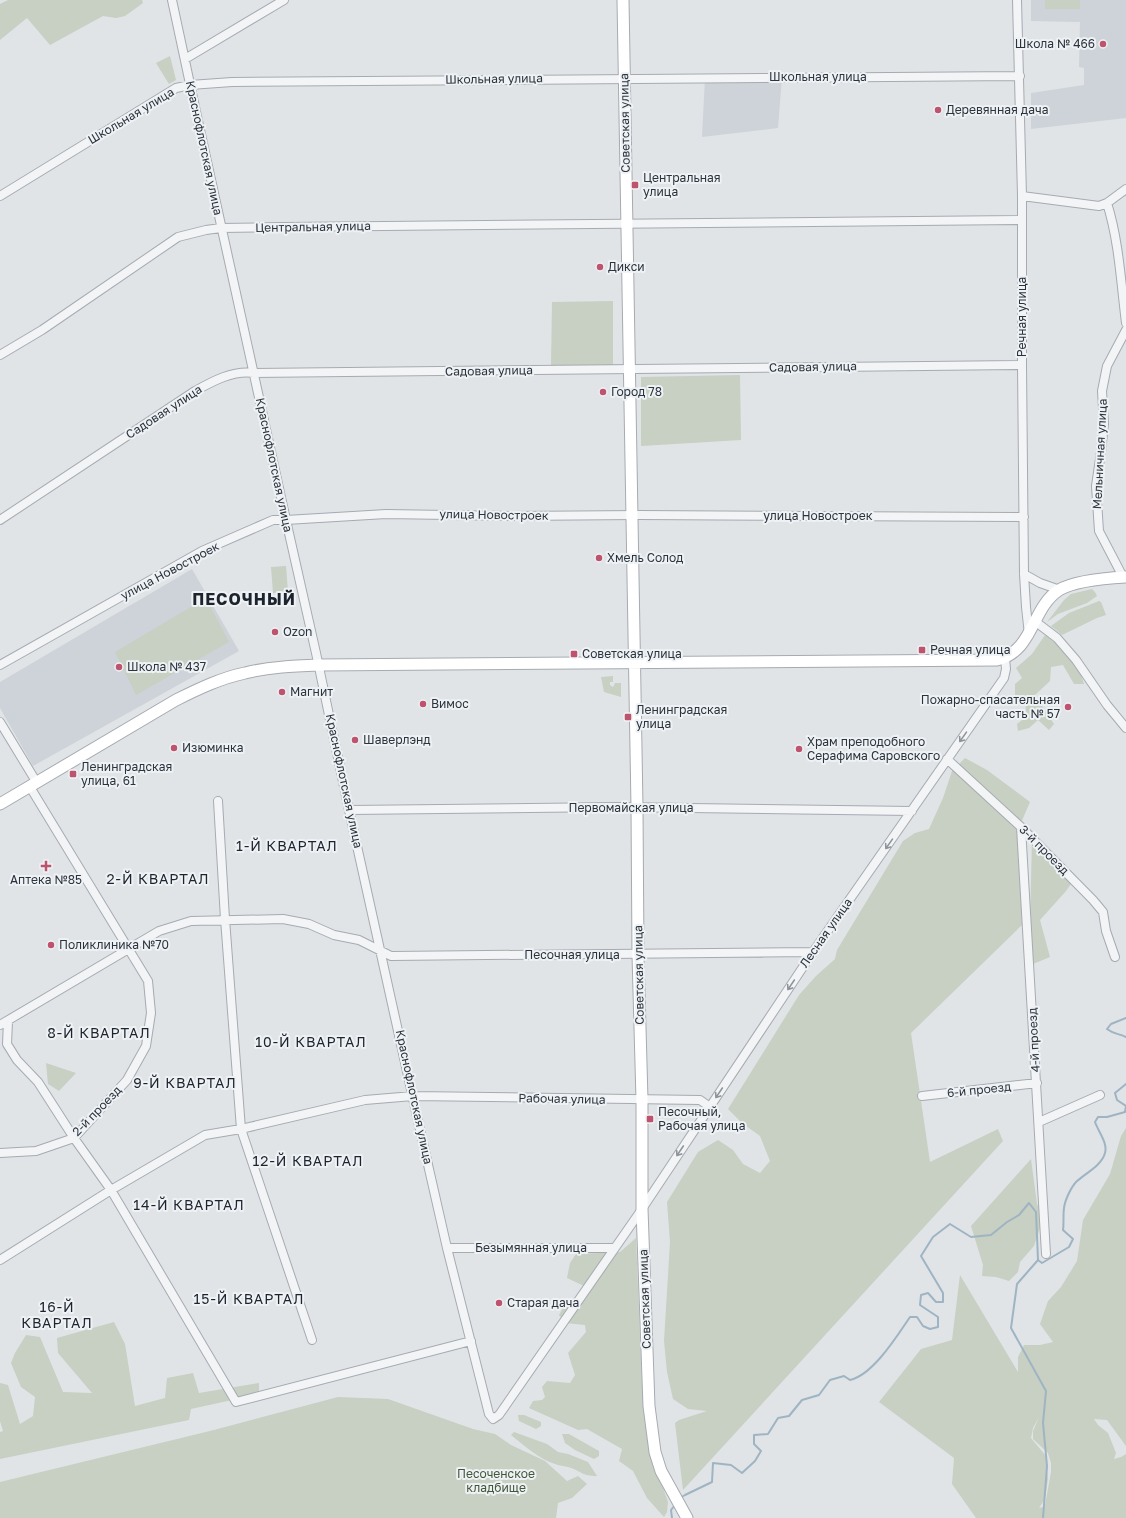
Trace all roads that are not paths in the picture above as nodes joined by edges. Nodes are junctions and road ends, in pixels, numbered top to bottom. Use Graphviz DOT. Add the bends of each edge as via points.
graph roads {
  1 [pos="172,0"];
  2 [pos="284,0"];
  3 [pos="623,0"];
  4 [pos="1018,0"];
  5 [pos="185,59"];
  6 [pos="1020,76"];
  7 [pos="624,78"];
  8 [pos="190,85"];
  9 [pos="1126,189"];
  10 [pos="0,196"];
  11 [pos="1022,196"];
  12 [pos="1107,203"];
  13 [pos="1022,220"];
  14 [pos="626,223"];
  15 [pos="222,228"];
  16 [pos="1126,323"];
  17 [pos="1126,330"];
  18 [pos="0,355"];
  19 [pos="1022,365"];
  20 [pos="628,370"];
  21 [pos="254,374"];
  22 [pos="631,515"];
  23 [pos="1024,517"];
  24 [pos="0,520"];
  25 [pos="286,520"];
  26 [pos="1024,574"];
  27 [pos="1125,577"];
  28 [pos="1060,590"];
  29 [pos="1036,622"];
  30 [pos="1029,635"];
  31 [pos="1008,660"];
  32 [pos="634,663"];
  33 [pos="319,664"];
  34 [pos="0,665"];
  35 [pos="0,722"];
  36 [pos="1126,728"];
  37 [pos="947,759"];
  38 [pos="34,785"];
  39 [pos="218,801"];
  40 [pos="0,804"];
  41 [pos="637,807"];
  42 [pos="349,810"];
  43 [pos="912,811"];
  44 [pos="1021,827"];
  45 [pos="225,919"];
  46 [pos="129,949"];
  47 [pos="381,950"];
  48 [pos="813,952"];
  49 [pos="638,955"];
  50 [pos="1114,957"];
  51 [pos="8,1021"];
  52 [pos="0,1025"];
  53 [pos="1037,1083"];
  54 [pos="1100,1095"];
  55 [pos="413,1096"];
  56 [pos="922,1096"];
  57 [pos="642,1100"];
  58 [pos="710,1107"];
  59 [pos="1039,1122"];
  60 [pos="241,1129"];
  61 [pos="74,1138"];
  62 [pos="0,1153"];
  63 [pos="111,1190"];
  64 [pos="642,1209"];
  65 [pos="447,1248"];
  66 [pos="614,1248"];
  67 [pos="1046,1254"];
  68 [pos="0,1260"];
  69 [pos="312,1340"];
  70 [pos="471,1341"];
  71 [pos="493,1418"];
  72 [pos="687,1518"];
  1 -- 5 [label="street, Краснофлотская улица"];
  2 -- 5 [label="street"];
  3 -- 7 [label="main road, Советская улица"];
  4 -- 6 [label="street, Речная улица"];
  5 -- 8 [label="street, Краснофлотская улица"];
  6 -- 7 [label="street, Школьная улица"];
  6 -- 11 [label="street, Речная улица"];
  7 -- 8 [label="street, Школьная улица" via="232,82"];
  7 -- 14 [label="main road, Советская улица"];
  8 -- 10 [label="street, Школьная улица" via="176,88"];
  8 -- 15 [label="street, Краснофлотская улица"];
  9 -- 12 [label="street"];
  11 -- 12 [label="street" via="1100,206"];
  11 -- 13 [label="street, Речная улица"];
  12 -- 16 [label="street" via="1117,250"];
  13 -- 14 [label="street, Центральная улица"];
  13 -- 19 [label="street, Речная улица"];
  14 -- 15 [label="street, Центральная улица"];
  14 -- 20 [label="main road, Советская улица"];
  15 -- 18 [label="street, Центральная улица" via="178,237 42,330"];
  15 -- 21 [label="street, Краснофлотская улица"];
  17 -- 27 [label="street, Мельничная улица" via="1107,366 1102,391 1104,424 1096,486 1099,531"];
  19 -- 20 [label="street, Садовая улица"];
  19 -- 23 [label="street, Речная улица"];
  20 -- 21 [label="street, Садовая улица"];
  20 -- 22 [label="main road, Советская улица"];
  21 -- 24 [label="street, Садовая улица" via="243,372 215,380 195,391"];
  21 -- 25 [label="street, Краснофлотская улица"];
  22 -- 23 [label="street, улица Новостроек"];
  22 -- 25 [label="street, улица Новостроек" via="386,514"];
  22 -- 32 [label="main road, Советская улица"];
  23 -- 26 [label="street, Речная улица"];
  25 -- 33 [label="street, Краснофлотская улица"];
  25 -- 34 [label="street, улица Новостроек" via="273,520 202,551"];
  26 -- 28 [label="street"];
  26 -- 30 [label="street, Речная улица"];
  27 -- 28 [label="main road" via="1081,583"];
  28 -- 29 [label="main road, Лесная улица" via="1046,604"];
  29 -- 30 [label="main road, Лесная улица"];
  29 -- 36 [label="street" via="1057,638 1076,660"];
  30 -- 31 [label="main road, Лесная улица"];
  31 -- 32 [label="main road"];
  31 -- 37 [label="street, Лесная улица, one-way" via="1004,678"];
  32 -- 33 [label="main road"];
  32 -- 41 [label="main road, Советская улица"];
  33 -- 38 [label="main road" via="246,672 200,688"];
  33 -- 42 [label="street, Краснофлотская улица"];
  35 -- 38 [label="street, 2-й проезд"];
  37 -- 43 [label="street, Лесная улица"];
  37 -- 44 [label="street, 3-й проезд"];
  38 -- 40 [label="main road"];
  38 -- 46 [label="street, 2-й проезд"];
  39 -- 45 [label="street"];
  41 -- 42 [label="street, Первомайская улица"];
  41 -- 43 [label="street, Первомайская улица"];
  41 -- 49 [label="main road, Советская улица"];
  42 -- 47 [label="street, Краснофлотская улица"];
  43 -- 48 [label="street, Лесная улица, one-way"];
  44 -- 50 [label="street, 3-й проезд" via="1103,912"];
  44 -- 53 [label="street, 4-й проезд"];
  45 -- 46 [label="street, Песочная улица" via="192,920 159,931"];
  45 -- 47 [label="street, Песочная улица" via="283,919 310,924 334,935 359,940"];
  45 -- 60 [label="street"];
  46 -- 51 [label="street, Песочная улица"];
  46 -- 61 [label="street, 2-й проезд" via="148,981 151,1013 146,1046 127,1080"];
  47 -- 49 [label="street, Песочная улица" via="391,956"];
  47 -- 55 [label="street, Краснофлотская улица"];
  48 -- 49 [label="street, Песочная улица"];
  48 -- 58 [label="street, Лесная улица, one-way"];
  49 -- 57 [label="main road, Советская улица"];
  51 -- 52 [label="street, Песочная улица"];
  51 -- 61 [label="street" via="6,1044 38,1082"];
  53 -- 56 [label="street, 6-й проезд"];
  53 -- 59 [label="street, 4-й проезд"];
  54 -- 59 [label="street"];
  55 -- 57 [label="street, Рабочая улица"];
  55 -- 60 [label="street, Рабочая улица" via="365,1100"];
  55 -- 65 [label="street, Краснофлотская улица"];
  57 -- 58 [label="street, Рабочая улица" via="700,1100"];
  57 -- 64 [label="main road, Советская улица"];
  58 -- 64 [label="street, Лесная улица, one-way"];
  59 -- 67 [label="street, 4-й проезд"];
  60 -- 63 [label="street, Рабочая улица" via="205,1135"];
  60 -- 69 [label="street"];
  61 -- 62 [label="street, 2-й проезд" via="36,1151"];
  61 -- 63 [label="street"];
  63 -- 68 [label="street, Рабочая улица"];
  63 -- 70 [label="street" via="236,1402"];
  64 -- 66 [label="street, Лесная улица"];
  64 -- 72 [label="main road, Советская улица" via="649,1406 661,1471"];
  65 -- 66 [label="street, Безымянная улица"];
  65 -- 70 [label="street, Краснофлотская улица"];
  66 -- 71 [label="street, Лесная улица" via="499,1415"];
  70 -- 71 [label="street, Краснофлотская улица" via="489,1414"];
}
